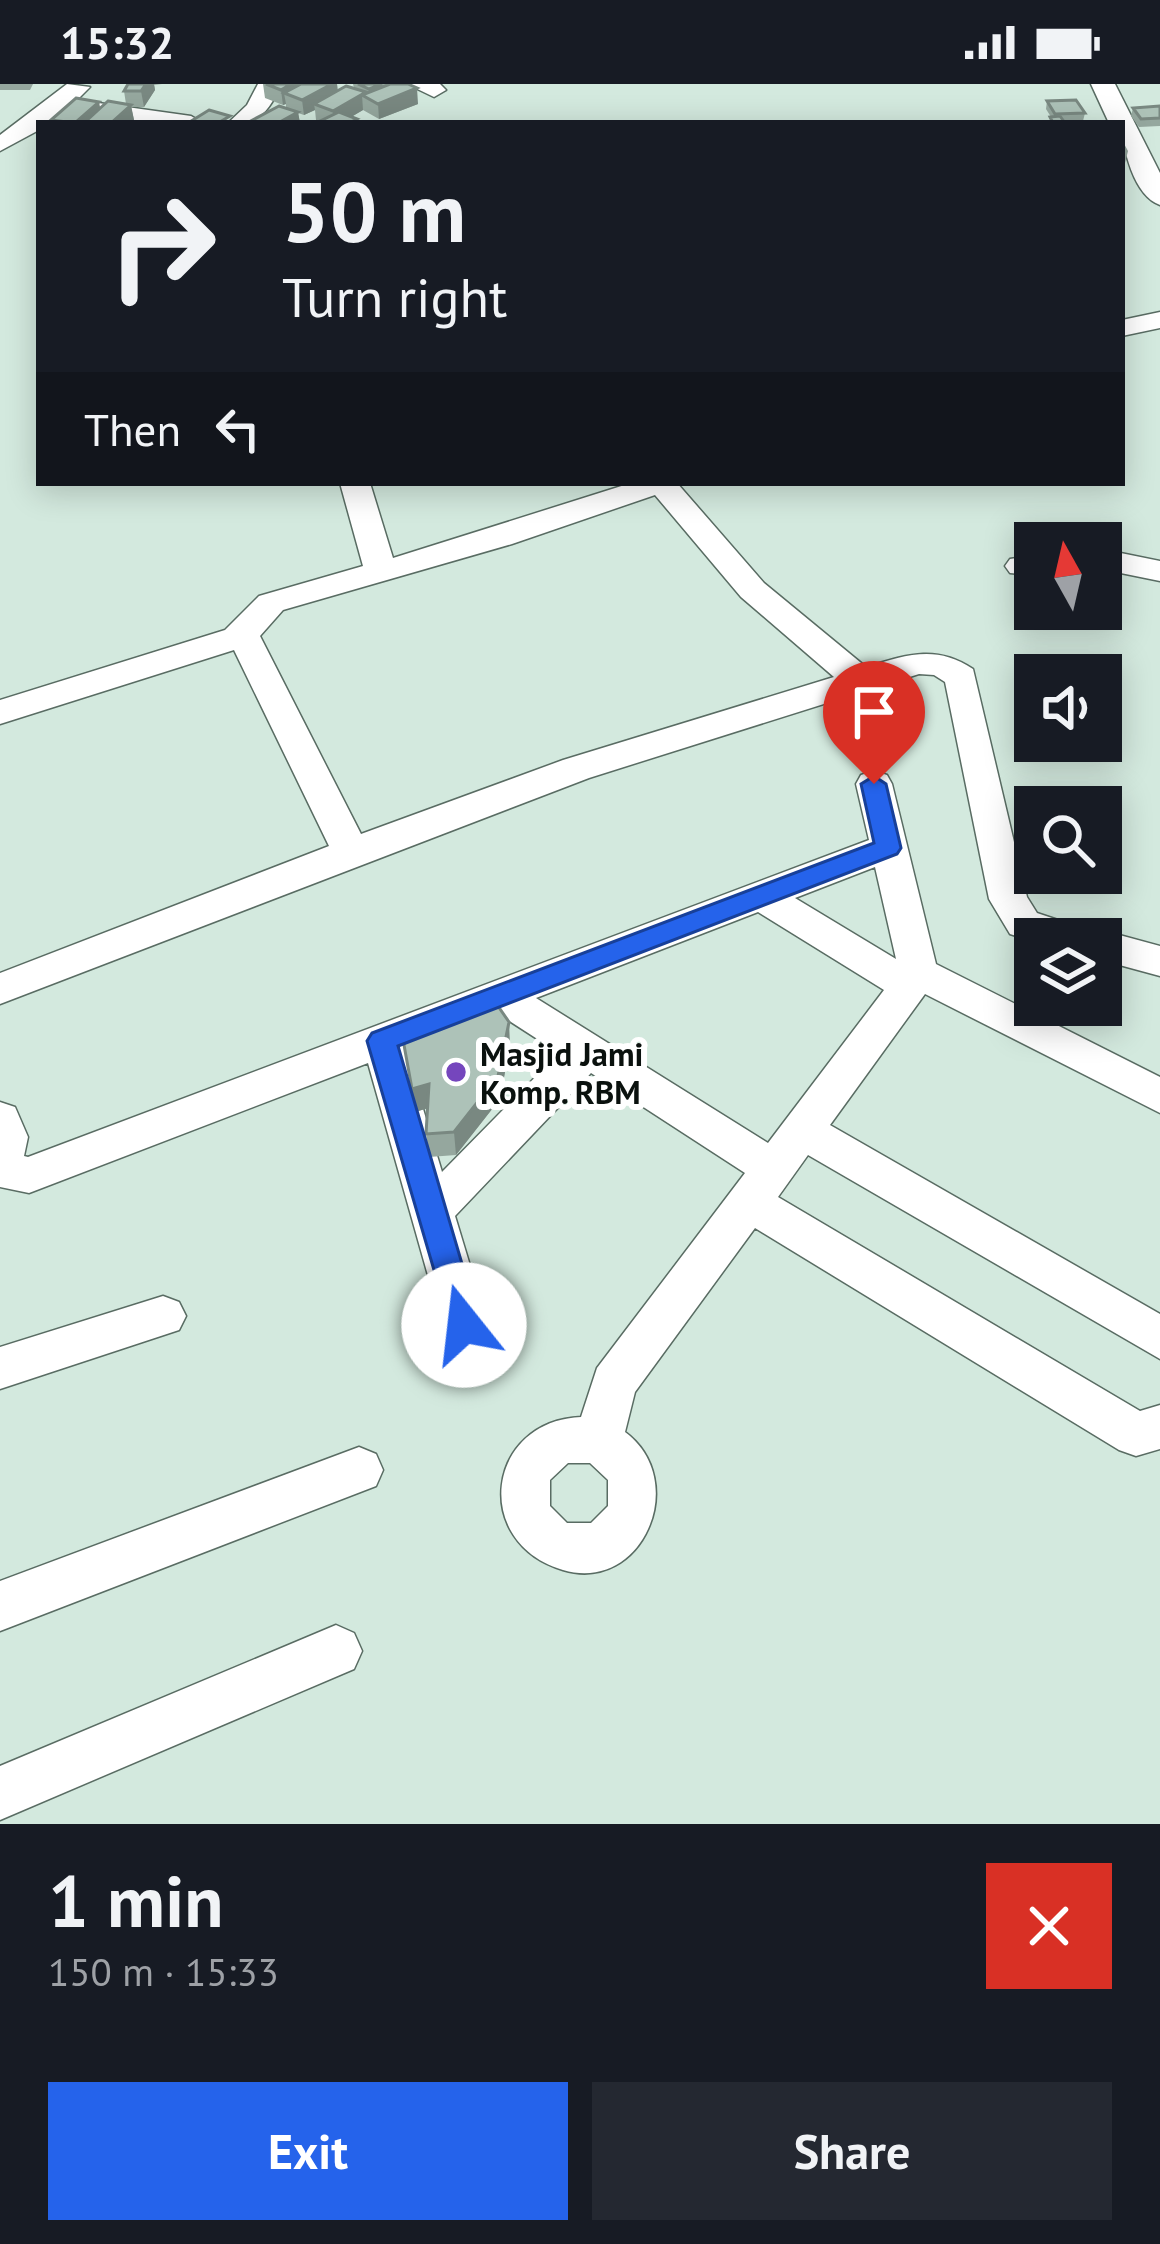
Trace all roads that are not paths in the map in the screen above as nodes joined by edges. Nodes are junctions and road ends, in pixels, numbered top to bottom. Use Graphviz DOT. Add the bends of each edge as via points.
graph roads {
  1 [pos="82,84"];
  2 [pos="270,84"];
  3 [pos="1103,84"];
  4 [pos="58,104"];
  5 [pos="170,120"];
  6 [pos="243,120"];
  7 [pos="1120,120"];
  8 [pos="1125,130"];
  9 [pos="0,144"];
  10 [pos="1160,197"];
  11 [pos="1160,320"];
  12 [pos="1125,327"];
  13 [pos="356,486"];
  14 [pos="652,486"];
  15 [pos="663,486"];
  16 [pos="1122,563"];
  17 [pos="380,571"];
  18 [pos="1160,571"];
  19 [pos="243,635"];
  20 [pos="860,680"];
  21 [pos="0,712"];
  22 [pos="874,784"];
  23 [pos="888,848"];
  24 [pos="351,851"];
  25 [pos="762,896"];
  26 [pos="1020,918"];
  27 [pos="1122,951"];
  28 [pos="1160,961"];
  29 [pos="914,979"];
  30 [pos="0,989"];
  31 [pos="501,995"];
  32 [pos="382,1041"];
  33 [pos="588,1051"];
  34 [pos="1160,1096"];
  35 [pos="0,1119"];
  36 [pos="802,1131"];
  37 [pos="0,1167"];
  38 [pos="763,1186"];
  39 [pos="431,1212"];
  40 [pos="164,1316"];
  41 [pos="464,1325"];
  42 [pos="1160,1339"];
  43 [pos="0,1368"];
  44 [pos="1160,1427"];
  45 [pos="598,1443"];
  46 [pos="358,1470"];
  47 [pos="0,1606"];
  48 [pos="336,1651"];
  49 [pos="0,1783"];
  50 [pos="1,1793"];
  51 [pos="4,1824"];
  1 -- 4 [label="street"];
  2 -- 6 [label="street"];
  3 -- 7 [label="street"];
  4 -- 5 [label="street"];
  4 -- 9 [label="street"];
  8 -- 10 [label="street"];
  11 -- 12 [label="street"];
  13 -- 17 [label="street"];
  14 -- 17 [label="street"];
  15 -- 20 [label="street" via="718,560 797,636"];
  16 -- 18 [label="street"];
  17 -- 19 [label="street" via="271,603"];
  19 -- 21 [label="street"];
  19 -- 24 [label="street"];
  20 -- 24 [label="street" via="576,769"];
  20 -- 26 [label="street" via="918,663 961,676 1008,898"];
  22 -- 23 [label="street"];
  23 -- 25 [label="street"];
  23 -- 29 [label="street"];
  24 -- 30 [label="street"];
  25 -- 29 [label="street"];
  25 -- 31 [label="street"];
  27 -- 28 [label="street"];
  29 -- 34 [label="street"];
  29 -- 36 [label="street"];
  31 -- 32 [label="street"];
  31 -- 33 [label="street"];
  32 -- 37 [label="street" via="28,1175"];
  32 -- 39 [label="street"];
  33 -- 38 [label="street"];
  33 -- 39 [label="street"];
  35 -- 37 [label="street" via="7,1137"];
  36 -- 38 [label="street"];
  36 -- 42 [label="street"];
  38 -- 44 [label="street" via="1136,1433"];
  38 -- 45 [label="street" via="614,1383"];
  39 -- 41 [label="street"];
  40 -- 43 [label="street"];
  46 -- 47 [label="street"];
  48 -- 50 [label="street"];
  49 -- 50 [label="street"];
  50 -- 51 [label="street"];
}
